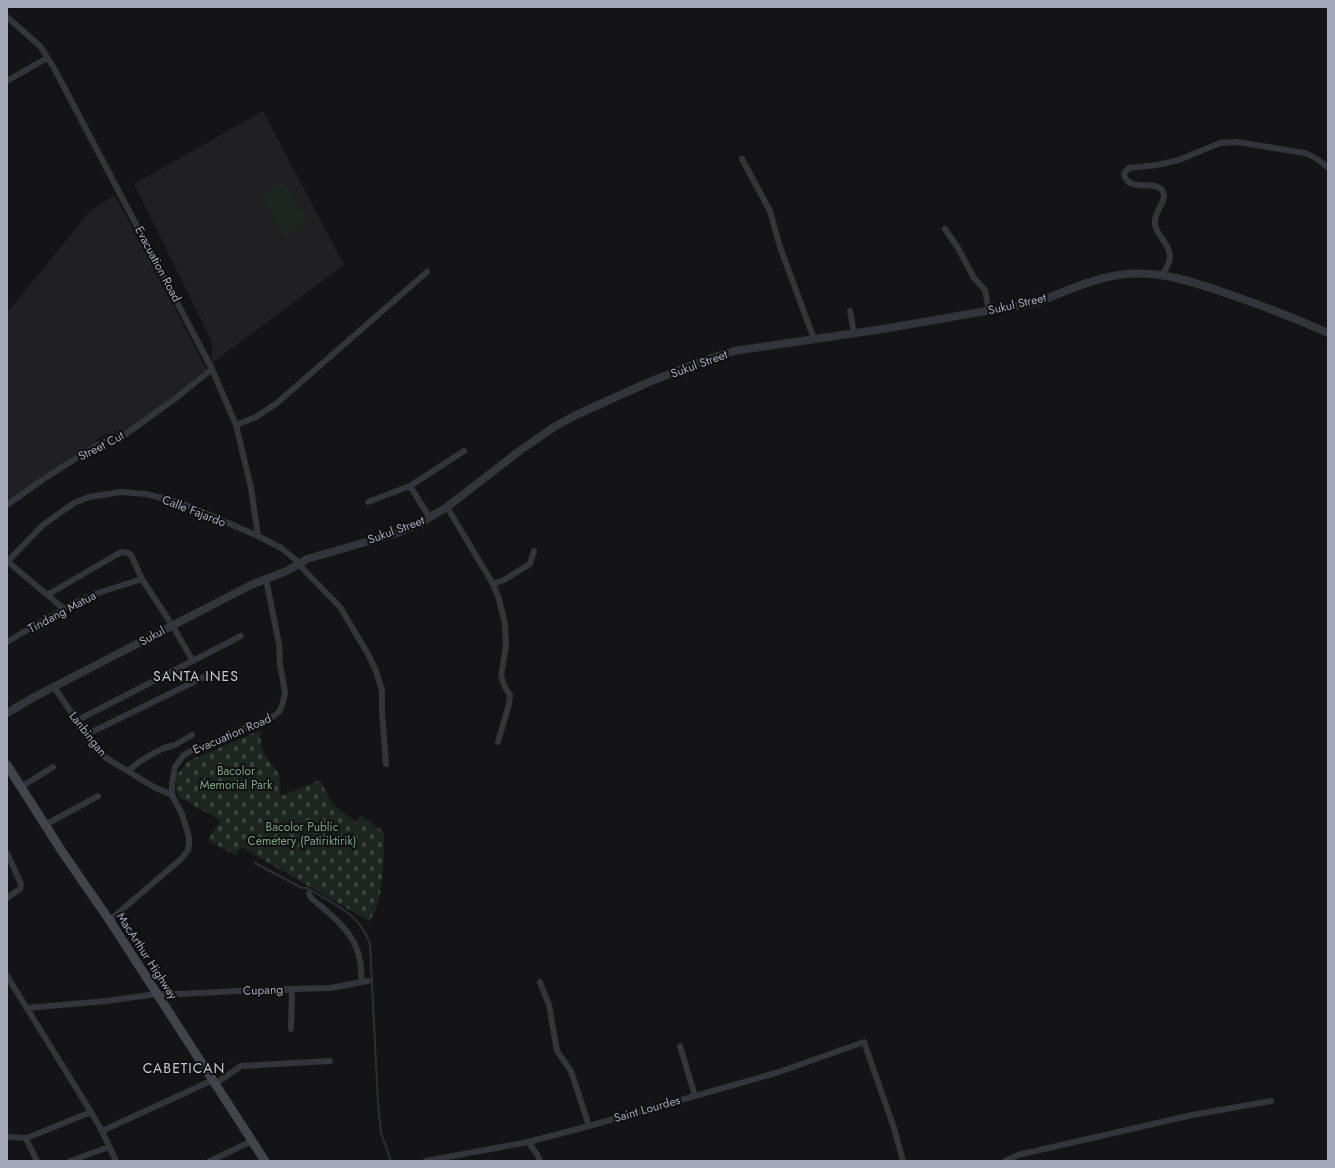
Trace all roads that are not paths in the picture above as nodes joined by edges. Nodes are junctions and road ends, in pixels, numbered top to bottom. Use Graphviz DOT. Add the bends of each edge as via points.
graph roads {
  1 [pos="7,17"];
  2 [pos="47,58"];
  3 [pos="7,81"];
  4 [pos="742,159"];
  5 [pos="1328,168"];
  6 [pos="944,229"];
  7 [pos="427,272"];
  8 [pos="1163,275"];
  9 [pos="850,311"];
  10 [pos="989,311"];
  11 [pos="854,333"];
  12 [pos="1328,333"];
  13 [pos="814,339"];
  14 [pos="212,370"];
  15 [pos="236,425"];
  16 [pos="464,451"];
  17 [pos="410,486"];
  18 [pos="368,502"];
  19 [pos="7,505"];
  20 [pos="447,507"];
  21 [pos="430,518"];
  22 [pos="258,536"];
  23 [pos="534,551"];
  24 [pos="7,562"];
  25 [pos="299,564"];
  26 [pos="142,579"];
  27 [pos="266,579"];
  28 [pos="493,584"];
  29 [pos="47,595"];
  30 [pos="64,609"];
  31 [pos="172,625"];
  32 [pos="241,636"];
  33 [pos="7,642"];
  34 [pos="193,661"];
  35 [pos="212,673"];
  36 [pos="54,687"];
  37 [pos="7,713"];
  38 [pos="76,721"];
  39 [pos="86,734"];
  40 [pos="192,735"];
  41 [pos="498,742"];
  42 [pos="386,764"];
  43 [pos="7,765"];
  44 [pos="53,767"];
  45 [pos="128,771"];
  46 [pos="22,787"];
  47 [pos="172,795"];
  48 [pos="98,796"];
  49 [pos="45,825"];
  50 [pos="7,853"];
  51 [pos="309,893"];
  52 [pos="7,898"];
  53 [pos="110,920"];
  54 [pos="7,976"];
  55 [pos="368,981"];
  56 [pos="361,982"];
  57 [pos="540,982"];
  58 [pos="292,989"];
  59 [pos="157,994"];
  60 [pos="27,1008"];
  61 [pos="291,1029"];
  62 [pos="680,1046"];
  63 [pos="330,1061"];
  64 [pos="214,1082"];
  65 [pos="695,1096"];
  66 [pos="1270,1101"];
  67 [pos="91,1112"];
  68 [pos="589,1126"];
  69 [pos="102,1131"];
  70 [pos="7,1137"];
  71 [pos="26,1138"];
  72 [pos="252,1141"];
  73 [pos="528,1142"];
  74 [pos="109,1147"];
  75 [pos="37,1161"];
  76 [pos="70,1161"];
  77 [pos="116,1161"];
  78 [pos="210,1161"];
  79 [pos="265,1161"];
  80 [pos="426,1161"];
  81 [pos="540,1161"];
  82 [pos="903,1161"];
  83 [pos="1006,1161"];
  1 -- 2 [label="street, Evacuation Road" via="40,46"];
  2 -- 3 [label="street"];
  2 -- 14 [label="street, Evacuation Road"];
  4 -- 13 [label="street" via="770,211 780,247"];
  5 -- 8 [label="street" via="1315,157 1305,153 1237,142 1220,142 1179,160 1128,168 1124,178 1129,183 1157,186 1164,192 1165,197 1155,217 1156,228 1168,246 1171,256"];
  6 -- 10 [label="street" via="958,248 974,278 985,290"];
  7 -- 15 [label="street" via="277,403 256,417"];
  8 -- 10 [label="street, Sukul Street" via="1139,273 1098,279 1038,302"];
  8 -- 12 [label="street, Sukul Street" via="1190,281 1263,306"];
  9 -- 11 [label="street"];
  10 -- 11 [label="street, Sukul Street"];
  11 -- 13 [label="street, Sukul Street"];
  13 -- 20 [label="street, Sukul Street" via="734,351 607,400 539,437"];
  14 -- 15 [label="street, Evacuation Road"];
  14 -- 19 [label="street, Street Cut" via="119,439 97,445"];
  15 -- 22 [label="street, Evacuation Road" via="249,480"];
  16 -- 17 [label="street"];
  17 -- 18 [label="street"];
  17 -- 21 [label="street"];
  20 -- 21 [label="street, Sukul Street"];
  20 -- 28 [label="street"];
  21 -- 25 [label="street, Sukul Street" via="397,533"];
  22 -- 24 [label="street, Calle Fajardo" via="174,501 146,494 121,492 89,497 74,503 43,525"];
  22 -- 25 [label="street, Calle Fajardo" via="293,556"];
  23 -- 28 [label="street" via="530,564"];
  24 -- 29 [label="street"];
  25 -- 27 [label="street, Sukul"];
  25 -- 42 [label="street, Calle Fajardo" via="340,607 376,671 382,690"];
  26 -- 29 [label="street" via="131,556 122,552"];
  26 -- 30 [label="street, Tindang Matua" via="82,599"];
  26 -- 31 [label="street"];
  27 -- 31 [label="street, Sukul"];
  27 -- 47 [label="street, Evacuation Road" via="279,644 285,693 282,706 279,712 270,718 183,756 175,767"];
  28 -- 41 [label="street" via="505,624 506,646 501,676 510,695"];
  29 -- 30 [label="street"];
  30 -- 33 [label="street, Tindang Matua"];
  31 -- 34 [label="street"];
  31 -- 36 [label="street, Sukul"];
  32 -- 34 [label="street"];
  34 -- 38 [label="street"];
  35 -- 39 [label="street"];
  36 -- 37 [label="street, Sukul"];
  36 -- 38 [label="street, Lanbingan"];
  38 -- 39 [label="street, Lanbingan"];
  39 -- 45 [label="street, Lanbingan" via="106,758"];
  40 -- 45 [label="street" via="154,753"];
  43 -- 46 [label="main road, MacArthur Highway"];
  44 -- 46 [label="street"];
  45 -- 47 [label="street, Lanbingan"];
  46 -- 49 [label="main road, MacArthur Highway"];
  47 -- 53 [label="street" via="189,836 188,850 181,859"];
  48 -- 49 [label="street"];
  49 -- 53 [label="main road, MacArthur Highway"];
  50 -- 52 [label="street" via="21,884 20,889"];
  51 -- 56 [label="street" via="355,942 362,971"];
  53 -- 59 [label="main road, MacArthur Highway"];
  54 -- 60 [label="street"];
  55 -- 56 [label="street, Cupang"];
  56 -- 58 [label="street, Cupang" via="330,988"];
  57 -- 68 [label="street" via="549,1005 557,1051 571,1071"];
  58 -- 59 [label="street, Cupang"];
  58 -- 61 [label="street"];
  59 -- 60 [label="street, Cupang"];
  59 -- 64 [label="main road, MacArthur Highway"];
  60 -- 67 [label="street"];
  62 -- 65 [label="street"];
  63 -- 64 [label="street" via="241,1066"];
  64 -- 69 [label="street"];
  64 -- 72 [label="main road, MacArthur Highway"];
  65 -- 68 [label="street, Saint Lourdes"];
  65 -- 82 [label="street, Saint Lourdes" via="779,1072 864,1042"];
  66 -- 83 [label="street" via="1192,1115 1018,1155"];
  67 -- 69 [label="street"];
  67 -- 71 [label="street"];
  68 -- 73 [label="street, Saint Lourdes"];
  69 -- 74 [label="street"];
  70 -- 71 [label="street"];
  71 -- 75 [label="street"];
  72 -- 78 [label="street"];
  72 -- 79 [label="main road, MacArthur Highway"];
  73 -- 80 [label="street, Saint Lourdes"];
  73 -- 81 [label="street"];
  74 -- 76 [label="street"];
  74 -- 77 [label="street"];
}
